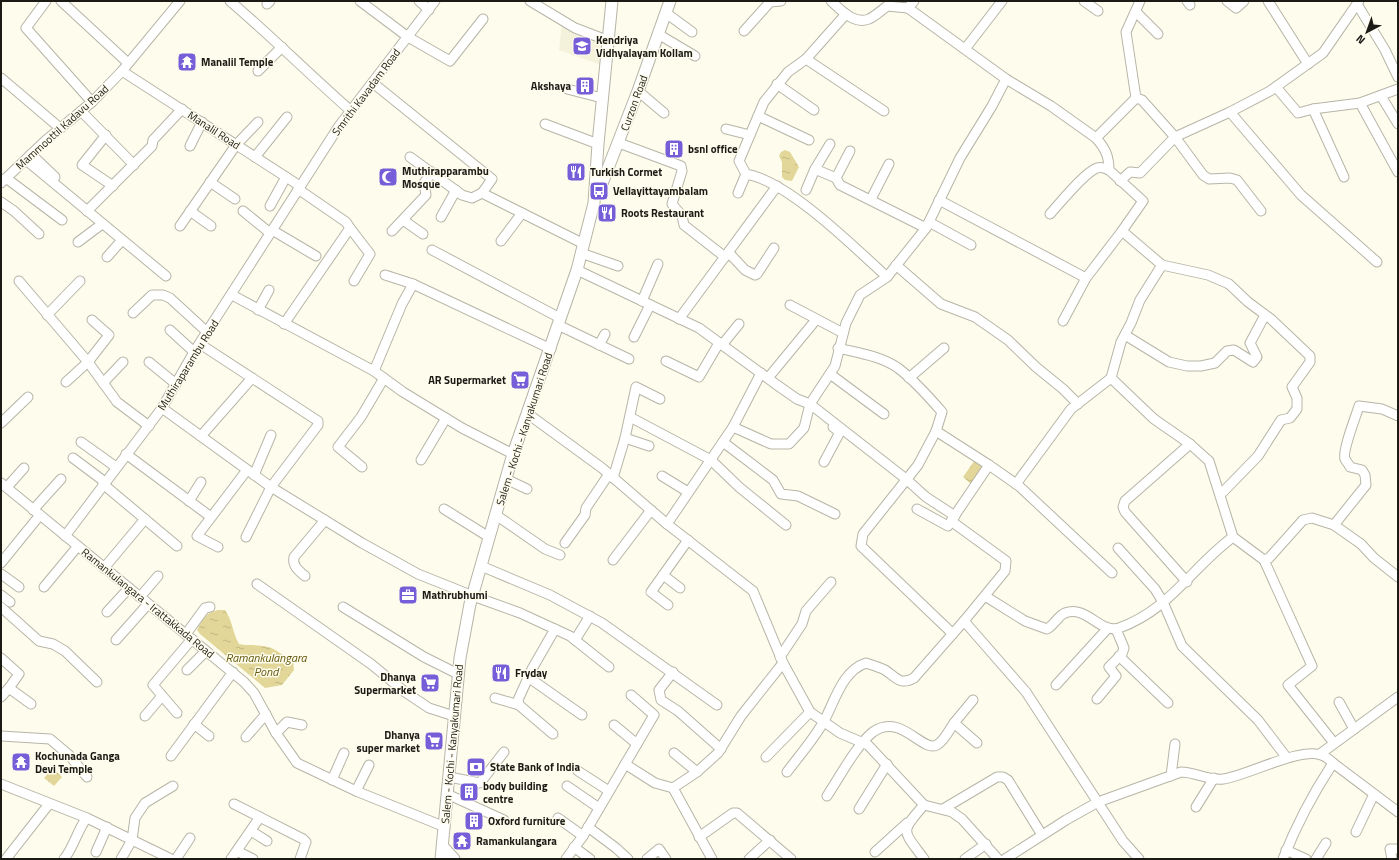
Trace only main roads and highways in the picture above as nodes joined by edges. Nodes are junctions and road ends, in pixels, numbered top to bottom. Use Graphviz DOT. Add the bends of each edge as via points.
graph roads {
  1 [pos="612,1"];
  2 [pos="670,1"];
  3 [pos="594,204"];
  4 [pos="443,847"];
  5 [pos="441,859"];
  6 [pos="454,859"];
  1 -- 3 [label="main road, Salem - Kochi - Kanyakumari Road"];
  2 -- 3 [label="main road, Curzon Road" via="619,143"];
  3 -- 4 [label="main road, Salem - Kochi - Kanyakumari Road" via="577,270 513,454 472,596 458,674"];
  4 -- 5 [label="main road, Salem - Kochi - Kanyakumari Road"];
  4 -- 6 [label="main road"];
}
